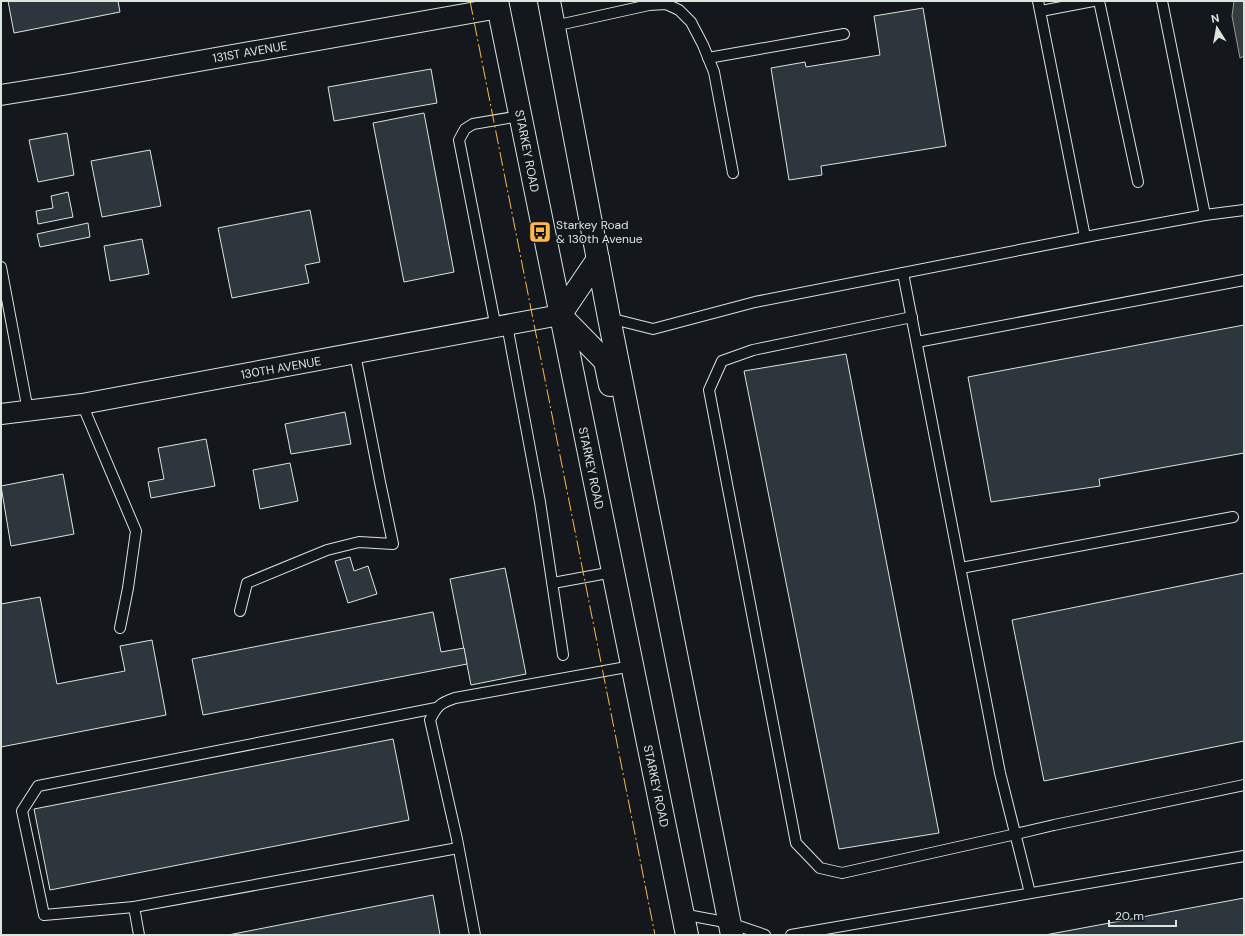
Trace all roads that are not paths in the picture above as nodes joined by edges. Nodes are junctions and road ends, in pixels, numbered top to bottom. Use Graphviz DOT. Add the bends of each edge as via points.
graph roads {
  1 [pos="549,1"];
  2 [pos="1038,1"];
  3 [pos="1093,1"];
  4 [pos="1099,1"];
  5 [pos="1162,1"];
  6 [pos="498,4"];
  7 [pos="1041,12"];
  8 [pos="554,26"];
  9 [pos="844,34"];
  10 [pos="708,58"];
  11 [pos="1,95"];
  12 [pos="520,116"];
  13 [pos="733,173"];
  14 [pos="1138,182"];
  15 [pos="1244,210"];
  16 [pos="1205,215"];
  17 [pos="1085,237"];
  18 [pos="598,259"];
  19 [pos="1,267"];
  20 [pos="903,273"];
  21 [pos="1244,280"];
  22 [pos="560,315"];
  23 [pos="912,316"];
  24 [pos="609,318"];
  25 [pos="501,326"];
  26 [pos="916,342"];
  27 [pos="355,354"];
  28 [pos="82,404"];
  29 [pos="28,411"];
  30 [pos="1,414"];
  31 [pos="644,494"];
  32 [pos="1233,518"];
  33 [pos="961,568"];
  34 [pos="613,572"];
  35 [pos="553,583"];
  36 [pos="240,610"];
  37 [pos="120,628"];
  38 [pos="563,655"];
  39 [pos="632,666"];
  40 [pos="436,708"];
  41 [pos="1244,785"];
  42 [pos="1016,834"];
  43 [pos="458,848"];
  44 [pos="1244,856"];
  45 [pos="1030,893"];
  46 [pos="134,907"];
  47 [pos="685,925"];
  48 [pos="731,929"];
  49 [pos="139,935"];
  50 [pos="475,935"];
  51 [pos="765,935"];
  52 [pos="791,935"];
  1 -- 8 [label="main road"];
  2 -- 7 [label="lane"];
  3 -- 7 [label="lane"];
  4 -- 14 [label="lane"];
  5 -- 16 [label="lane"];
  6 -- 11 [label="street, 131ST AVENUE"];
  6 -- 12 [label="main road, STARKEY ROAD"];
  7 -- 17 [label="lane"];
  8 -- 10 [label="lane" via="649,5 666,4 679,10 691,22"];
  8 -- 18 [label="main road"];
  9 -- 10 [label="lane"];
  10 -- 13 [label="lane" via="714,72"];
  12 -- 22 [label="main road, STARKEY ROAD"];
  12 -- 25 [label="lane" via="473,124 464,129 460,140"];
  15 -- 16 [label="lane"];
  16 -- 17 [label="lane"];
  17 -- 20 [label="lane"];
  18 -- 22 [label="main road"];
  18 -- 24 [label="main road"];
  19 -- 29 [label="lane"];
  20 -- 23 [label="lane"];
  20 -- 24 [label="lane" via="755,302 653,329"];
  21 -- 26 [label="lane"];
  22 -- 25 [label="street, 130TH AVENUE"];
  22 -- 31 [label="main road" via="605,361 627,480"];
  22 -- 34 [label="main road, STARKEY ROAD"];
  23 -- 26 [label="lane"];
  23 -- 42 [label="lane" via="754,350 722,361 709,390 796,843 820,868 842,873"];
  24 -- 31 [label="main road"];
  25 -- 27 [label="street, 130TH AVENUE"];
  25 -- 35 [label="lane" via="540,502"];
  26 -- 33 [label="lane"];
  27 -- 28 [label="street, 130TH AVENUE"];
  27 -- 36 [label="lane" via="393,544 359,542 327,550 247,583"];
  28 -- 29 [label="street, 130TH AVENUE"];
  28 -- 37 [label="lane" via="136,531"];
  29 -- 30 [label="street, 130TH AVENUE"];
  31 -- 48 [label="main road"];
  32 -- 33 [label="lane"];
  33 -- 42 [label="lane" via="1000,773"];
  34 -- 35 [label="lane"];
  34 -- 39 [label="main road, STARKEY ROAD"];
  35 -- 38 [label="lane"];
  39 -- 40 [label="lane" via="455,698 444,701"];
  39 -- 47 [label="main road, STARKEY ROAD"];
  40 -- 43 [label="lane" via="430,720"];
  40 -- 46 [label="lane" via="38,786 22,811 44,915"];
  41 -- 42 [label="lane"];
  42 -- 45 [label="lane"];
  43 -- 46 [label="lane"];
  43 -- 50 [label="lane"];
  44 -- 45 [label="lane"];
  45 -- 52 [label="lane"];
  46 -- 49 [label="lane"];
  47 -- 48 [label="lane"];
  48 -- 51 [label="lane"];
}
